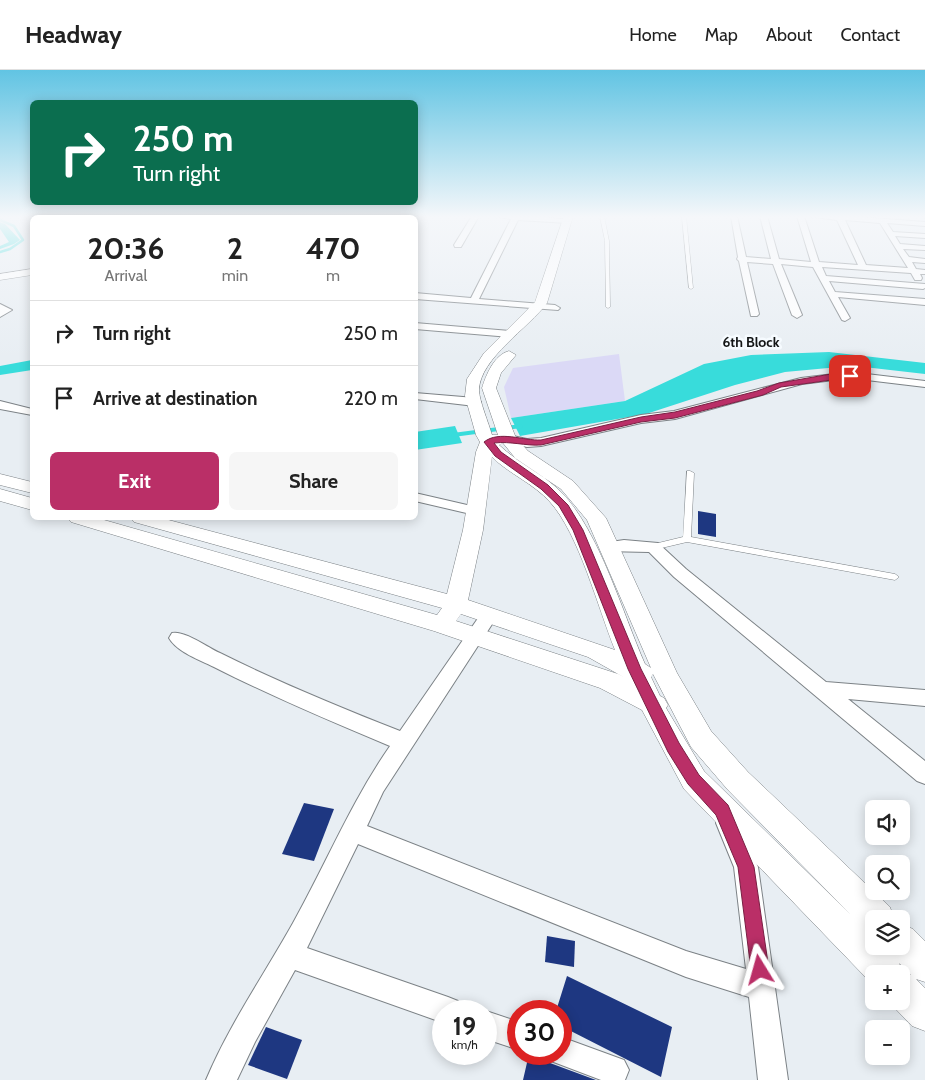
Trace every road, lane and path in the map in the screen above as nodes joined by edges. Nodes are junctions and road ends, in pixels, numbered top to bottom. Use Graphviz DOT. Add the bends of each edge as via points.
graph roads {
  1 [pos="493,263"];
  2 [pos="555,263"];
  3 [pos="564,263"];
  4 [pos="607,263"];
  5 [pos="689,263"];
  6 [pos="743,263"];
  7 [pos="777,263"];
  8 [pos="804,263"];
  9 [pos="861,263"];
  10 [pos="909,263"];
  11 [pos="816,264"];
  12 [pos="863,268"];
  13 [pos="30,271"];
  14 [pos="914,272"];
  15 [pos="925,272"];
  16 [pos="0,275"];
  17 [pos="823,278"];
  18 [pos="691,288"];
  19 [pos="924,288"];
  20 [pos="832,294"];
  21 [pos="418,298"];
  22 [pos="474,300"];
  23 [pos="925,302"];
  24 [pos="539,306"];
  25 [pos="0,307"];
  26 [pos="608,307"];
  27 [pos="555,308"];
  28 [pos="0,314"];
  29 [pos="754,314"];
  30 [pos="797,315"];
  31 [pos="845,318"];
  32 [pos="545,319"];
  33 [pos="418,326"];
  34 [pos="534,329"];
  35 [pos="511,334"];
  36 [pos="925,384"];
  37 [pos="418,396"];
  38 [pos="475,402"];
  39 [pos="3,408"];
  40 [pos="30,412"];
  41 [pos="495,432"];
  42 [pos="690,473"];
  43 [pos="0,479"];
  44 [pos="30,487"];
  45 [pos="0,495"];
  46 [pos="418,499"];
  47 [pos="30,503"];
  48 [pos="475,511"];
  49 [pos="85,520"];
  50 [pos="148,520"];
  51 [pos="687,539"];
  52 [pos="609,547"];
  53 [pos="653,547"];
  54 [pos="895,577"];
  55 [pos="456,604"];
  56 [pos="489,615"];
  57 [pos="442,624"];
  58 [pos="475,636"];
  59 [pos="178,638"];
  60 [pos="634,669"];
  61 [pos="822,689"];
  62 [pos="676,692"];
  63 [pos="925,698"];
  64 [pos="650,702"];
  65 [pos="696,730"];
  66 [pos="404,742"];
  67 [pos="925,774"];
  68 [pos="722,810"];
  69 [pos="352,831"];
  70 [pos="869,910"];
  71 [pos="910,951"];
  72 [pos="289,955"];
  73 [pos="877,965"];
  74 [pos="925,965"];
  75 [pos="762,987"];
  76 [pos="910,998"];
  77 [pos="432,1005"];
  78 [pos="925,1013"];
  79 [pos="572,1055"];
  80 [pos="614,1070"];
  81 [pos="221,1080"];
  82 [pos="773,1080"];
  1 -- 22 [label="street"];
  2 -- 24 [label="street"];
  3 -- 27 [label="street"];
  4 -- 26 [label="lane"];
  5 -- 18 [label="lane"];
  6 -- 29 [label="street"];
  7 -- 30 [label="street"];
  8 -- 11 [label="street"];
  9 -- 12 [label="street"];
  10 -- 14 [label="street"];
  11 -- 12 [label="street"];
  11 -- 17 [label="street"];
  12 -- 14 [label="street"];
  13 -- 16 [label="street"];
  14 -- 15 [label="street"];
  14 -- 19 [label="street"];
  17 -- 19 [label="street"];
  17 -- 20 [label="street"];
  20 -- 23 [label="street"];
  20 -- 31 [label="street"];
  21 -- 22 [label="street"];
  22 -- 24 [label="street"];
  24 -- 27 [label="street"];
  24 -- 35 [label="street"];
  25 -- 28 [label="street" via="7,310"];
  27 -- 32 [label="street"];
  33 -- 35 [label="street"];
  34 -- 41 [label="street" via="494,372 489,388"];
  35 -- 38 [label="street" via="482,365 471,389"];
  36 -- 41 [label="street" via="831,377 779,385 675,415 641,419 541,442 527,443"];
  37 -- 38 [label="street"];
  38 -- 41 [label="street"];
  39 -- 40 [label="street"];
  41 -- 48 [label="street" via="484,452"];
  41 -- 52 [label="street" via="522,455 567,485 596,518"];
  41 -- 60 [label="street" via="498,454 563,505 578,530"];
  42 -- 51 [label="lane"];
  43 -- 44 [label="street"];
  45 -- 47 [label="street"];
  46 -- 48 [label="street"];
  48 -- 55 [label="street"];
  49 -- 57 [label="street"];
  50 -- 55 [label="street"];
  51 -- 53 [label="lane"];
  51 -- 54 [label="lane"];
  52 -- 53 [label="street"];
  52 -- 62 [label="street"];
  53 -- 61 [label="street" via="680,573"];
  55 -- 56 [label="street"];
  55 -- 57 [label="street"];
  56 -- 58 [label="street"];
  56 -- 60 [label="street" via="596,651"];
  57 -- 58 [label="street"];
  58 -- 64 [label="street" via="609,681"];
  58 -- 66 [label="street"];
  59 -- 66 [label="street" via="268,686"];
  60 -- 62 [label="street"];
  60 -- 64 [label="street"];
  61 -- 63 [label="street"];
  61 -- 67 [label="street"];
  62 -- 65 [label="street"];
  64 -- 65 [label="street"];
  64 -- 68 [label="street" via="694,780"];
  65 -- 70 [label="street" via="738,781"];
  66 -- 69 [label="street" via="375,785"];
  68 -- 73 [label="street"];
  68 -- 75 [label="street" via="746,867"];
  69 -- 72 [label="street"];
  69 -- 75 [label="street" via="686,964"];
  71 -- 74 [label="street"];
  72 -- 77 [label="street"];
  72 -- 81 [label="street"];
  75 -- 82 [label="street"];
  76 -- 78 [label="street"];
  79 -- 80 [label="street"];
}
